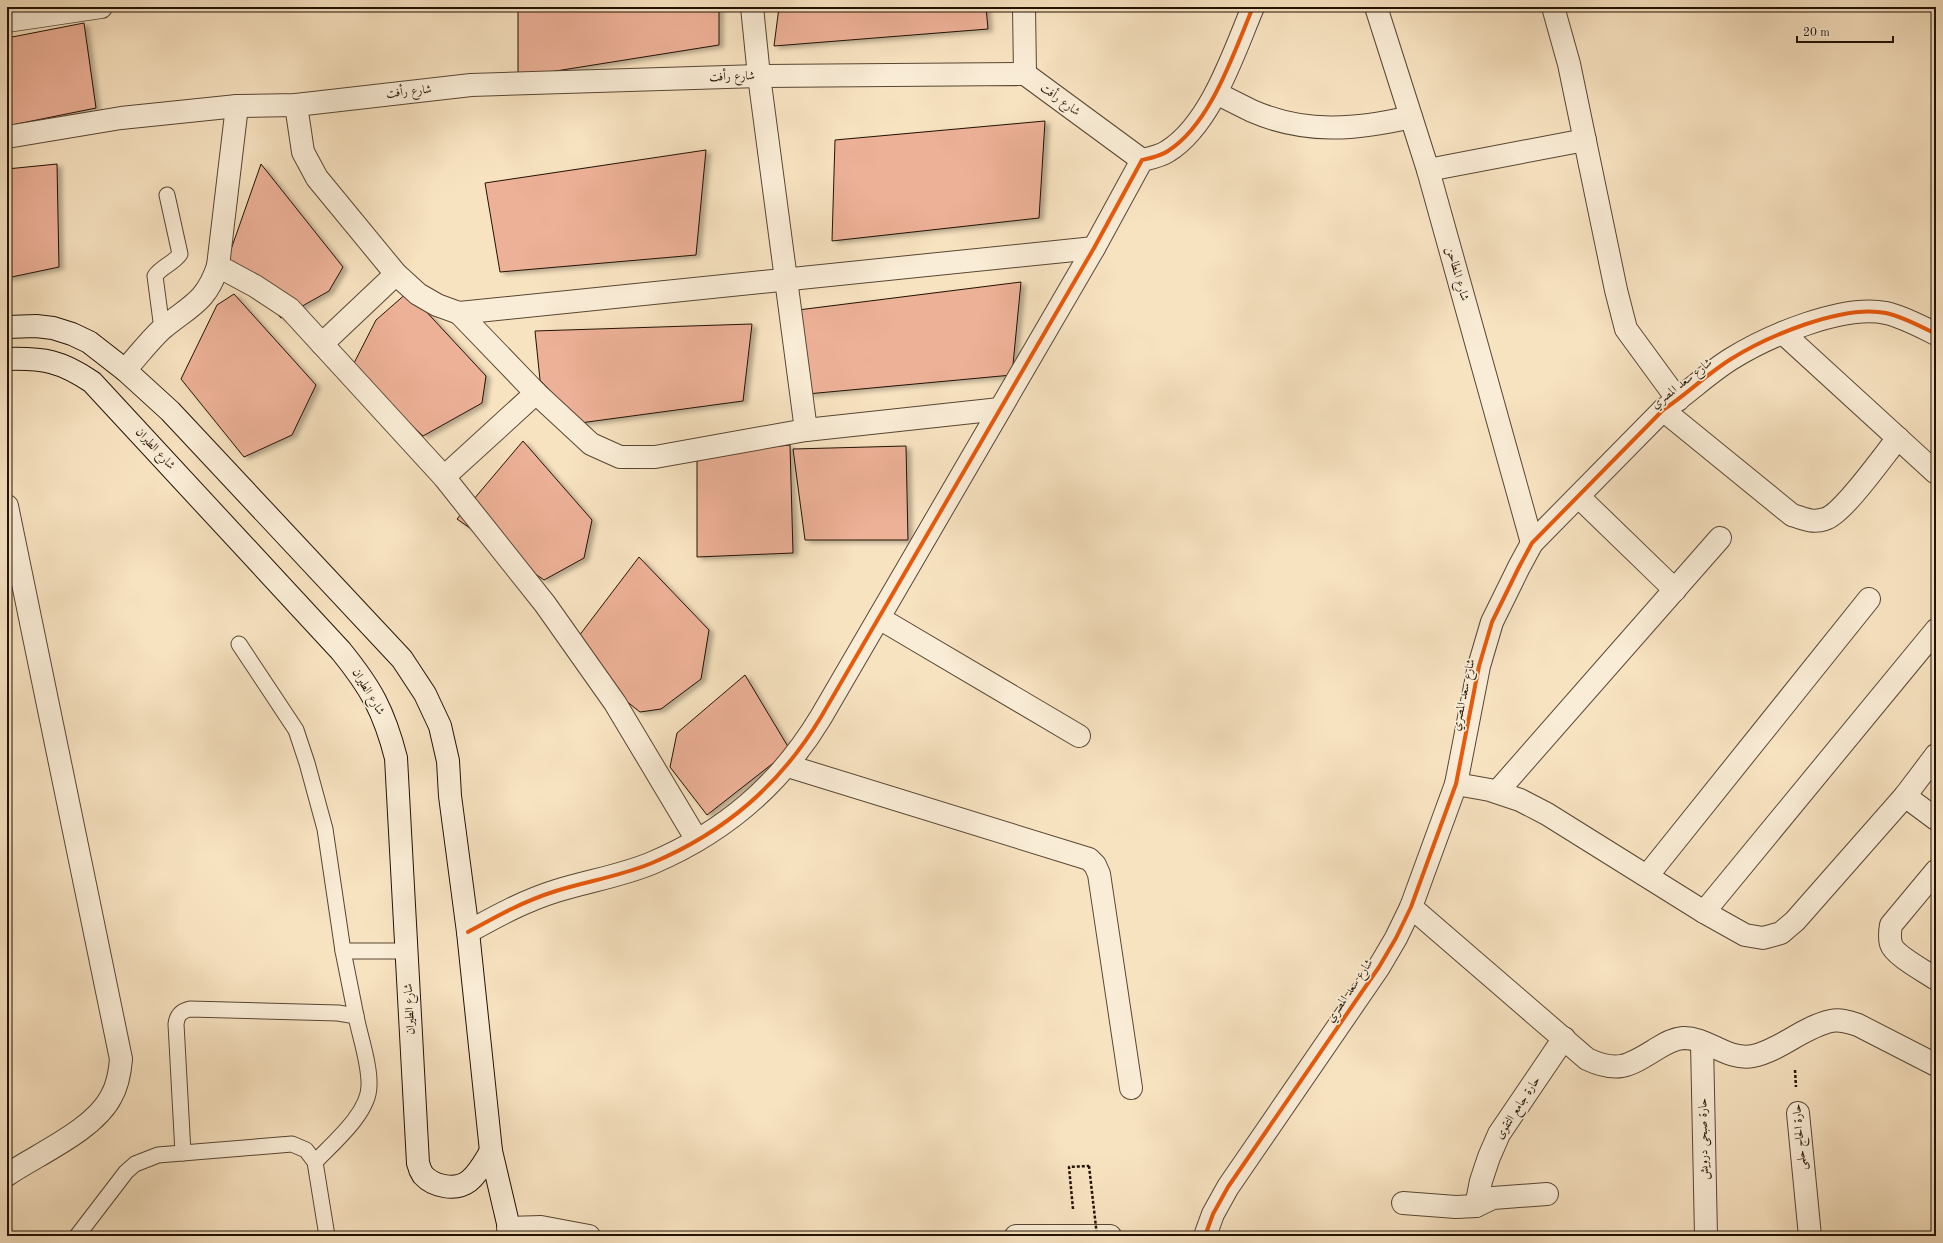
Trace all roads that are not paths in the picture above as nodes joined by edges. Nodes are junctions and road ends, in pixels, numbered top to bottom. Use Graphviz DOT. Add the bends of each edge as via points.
graph roads {
  1 [pos="100,7"];
  2 [pos="752,7"];
  3 [pos="1024,7"];
  4 [pos="1253,7"];
  5 [pos="1376,7"];
  6 [pos="1553,7"];
  7 [pos="7,21"];
  8 [pos="1025,74"];
  9 [pos="759,76"];
  10 [pos="1216,93"];
  11 [pos="296,104"];
  12 [pos="237,106"];
  13 [pos="1412,117"];
  14 [pos="7,137"];
  15 [pos="1585,140"];
  16 [pos="1142,160"];
  17 [pos="1428,170"];
  18 [pos="167,195"];
  19 [pos="1094,248"];
  20 [pos="218,266"];
  21 [pos="396,274"];
  22 [pos="786,278"];
  23 [pos="459,313"];
  24 [pos="7,327"];
  25 [pos="162,329"];
  26 [pos="1783,333"];
  27 [pos="1936,334"];
  28 [pos="322,344"];
  29 [pos="7,359"];
  30 [pos="125,370"];
  31 [pos="536,393"];
  32 [pos="1671,405"];
  33 [pos="1000,409"];
  34 [pos="806,430"];
  35 [pos="1898,438"];
  36 [pos="1936,473"];
  37 [pos="444,477"];
  38 [pos="1579,497"];
  39 [pos="7,506"];
  40 [pos="1720,538"];
  41 [pos="1532,543"];
  42 [pos="1674,590"];
  43 [pos="1869,599"];
  44 [pos="879,618"];
  45 [pos="1936,630"];
  46 [pos="239,644"];
  47 [pos="1079,736"];
  48 [pos="1936,755"];
  49 [pos="788,766"];
  50 [pos="1456,784"];
  51 [pos="1497,792"];
  52 [pos="1904,796"];
  53 [pos="1936,819"];
  54 [pos="697,840"];
  55 [pos="1936,871"];
  56 [pos="1647,876"];
  57 [pos="1411,907"];
  58 [pos="1704,912"];
  59 [pos="468,932"];
  60 [pos="344,951"];
  61 [pos="407,951"];
  62 [pos="1936,979"];
  63 [pos="356,1016"];
  64 [pos="1564,1038"];
  65 [pos="1702,1043"];
  66 [pos="1936,1065"];
  67 [pos="1131,1088"];
  68 [pos="1798,1113"];
  69 [pos="491,1151"];
  70 [pos="183,1152"];
  71 [pos="315,1162"];
  72 [pos="7,1175"];
  73 [pos="1547,1194"];
  74 [pos="1403,1203"];
  75 [pos="1476,1206"];
  76 [pos="510,1232"];
  77 [pos="1075,1235"];
  78 [pos="77,1236"];
  79 [pos="327,1236"];
  80 [pos="589,1236"];
  81 [pos="1016,1236"];
  82 [pos="1110,1236"];
  83 [pos="1205,1236"];
  84 [pos="1706,1236"];
  85 [pos="1810,1236"];
  1 -- 7 [label="street"];
  2 -- 9 [label="street"];
  3 -- 8 [label="street"];
  4 -- 10 [label="street"];
  5 -- 13 [label="street, شارع المطاحن"];
  6 -- 15 [label="street" via="1569,64"];
  8 -- 9 [label="street, شارع رأفت"];
  8 -- 16 [label="street, شارع رأفت"];
  9 -- 11 [label="street, شارع رأفت" via="471,85"];
  9 -- 22 [label="street"];
  10 -- 13 [label="street" via="1253,111 1292,123 1333,128 1374,126"];
  10 -- 16 [label="street" via="1188,135 1168,152"];
  11 -- 12 [label="street, شارع رأفت"];
  11 -- 21 [label="street" via="303,152 316,178"];
  12 -- 14 [label="street, شارع رأفت" via="121,118"];
  12 -- 20 [label="street"];
  13 -- 17 [label="street, شارع المطاحن"];
  15 -- 17 [label="street"];
  15 -- 32 [label="street" via="1626,329"];
  16 -- 19 [label="street"];
  17 -- 41 [label="street, شارع المطاحن"];
  18 -- 25 [label="lane" via="180,254 155,276"];
  19 -- 22 [label="street"];
  19 -- 33 [label="street"];
  20 -- 25 [label="street" via="214,280 206,293"];
  20 -- 28 [label="street" via="290,309"];
  21 -- 23 [label="street" via="418,294"];
  21 -- 28 [label="street"];
  22 -- 23 [label="street"];
  22 -- 34 [label="street"];
  23 -- 31 [label="street"];
  24 -- 30 [label="street" via="36,326 72,334 89,342"];
  25 -- 30 [label="street"];
  26 -- 27 [label="street, شارع سعد المصري" via="1815,321 1852,312 1886,313"];
  26 -- 32 [label="street, شارع سعد المصري" via="1731,359"];
  26 -- 35 [label="street"];
  28 -- 37 [label="street"];
  29 -- 61 [label="street, شارع الطيران" via="31,358 52,361 73,369 92,382 341,651 360,675 376,701 388,728 396,758"];
  30 -- 59 [label="street" via="170,411 402,659 425,694 440,726 448,761 450,796"];
  31 -- 34 [label="street" via="590,444 620,457 655,456"];
  31 -- 37 [label="street"];
  32 -- 35 [label="street" via="1792,515 1809,521 1826,519 1840,510"];
  32 -- 38 [label="street, شارع سعد المصري"];
  33 -- 34 [label="street"];
  33 -- 44 [label="street"];
  35 -- 36 [label="street"];
  37 -- 54 [label="street" via="545,604 615,703"];
  38 -- 41 [label="street, شارع سعد المصري"];
  38 -- 42 [label="street"];
  39 -- 72 [label="street" via="121,1059 119,1079 100,1114"];
  40 -- 42 [label="street"];
  41 -- 50 [label="street, شارع سعد المصري" via="1492,622 1479,666"];
  42 -- 51 [label="street"];
  43 -- 56 [label="street"];
  44 -- 47 [label="street"];
  44 -- 49 [label="street" via="810,736"];
  45 -- 58 [label="street"];
  46 -- 60 [label="lane" via="296,730 325,829"];
  48 -- 52 [label="street"];
  49 -- 54 [label="street" via="746,808"];
  49 -- 67 [label="street" via="1089,859 1099,874"];
  50 -- 51 [label="street"];
  50 -- 57 [label="street, شارع سعد المصري"];
  51 -- 56 [label="street" via="1547,814"];
  52 -- 53 [label="street"];
  52 -- 58 [label="street" via="1781,934 1763,938 1745,935"];
  54 -- 59 [label="street" via="652,863 605,880 556,891 518,905"];
  55 -- 62 [label="street" via="1891,925 1889,936 1891,945 1897,952"];
  56 -- 58 [label="street"];
  57 -- 64 [label="street"];
  57 -- 83 [label="street, شارع سعد المصري" via="1379,968 1228,1186"];
  59 -- 69 [label="street"];
  60 -- 61 [label="lane"];
  60 -- 63 [label="lane"];
  61 -- 69 [label="street, شارع الطيران" via="418,1164 423,1174 432,1182 456,1186 468,1182"];
  63 -- 70 [label="lane" via="338,1012 190,1009 178,1015 176,1024"];
  63 -- 71 [label="lane" via="369,1078 368,1097 357,1116"];
  64 -- 65 [label="street" via="1587,1059 1603,1066 1619,1067 1635,1062 1675,1039 1694,1039"];
  64 -- 75 [label="street, حارة جامع التقوى" via="1499,1134 1483,1175"];
  65 -- 66 [label="street" via="1730,1054 1752,1056 1766,1052 1831,1021 1844,1021"];
  65 -- 84 [label="street, حارة صبحى درويش"];
  68 -- 85 [label="street, حارة الحاج حلمى"];
  69 -- 76 [label="street"];
  70 -- 71 [label="lane" via="292,1144 306,1150"];
  70 -- 78 [label="lane" via="158,1155 135,1164"];
  71 -- 79 [label="lane"];
  73 -- 75 [label="street" via="1493,1198"];
  74 -- 75 [label="street"];
  76 -- 80 [label="street" via="542,1227"];
  77 -- 81 [label="street"];
  77 -- 82 [label="street"];
}
